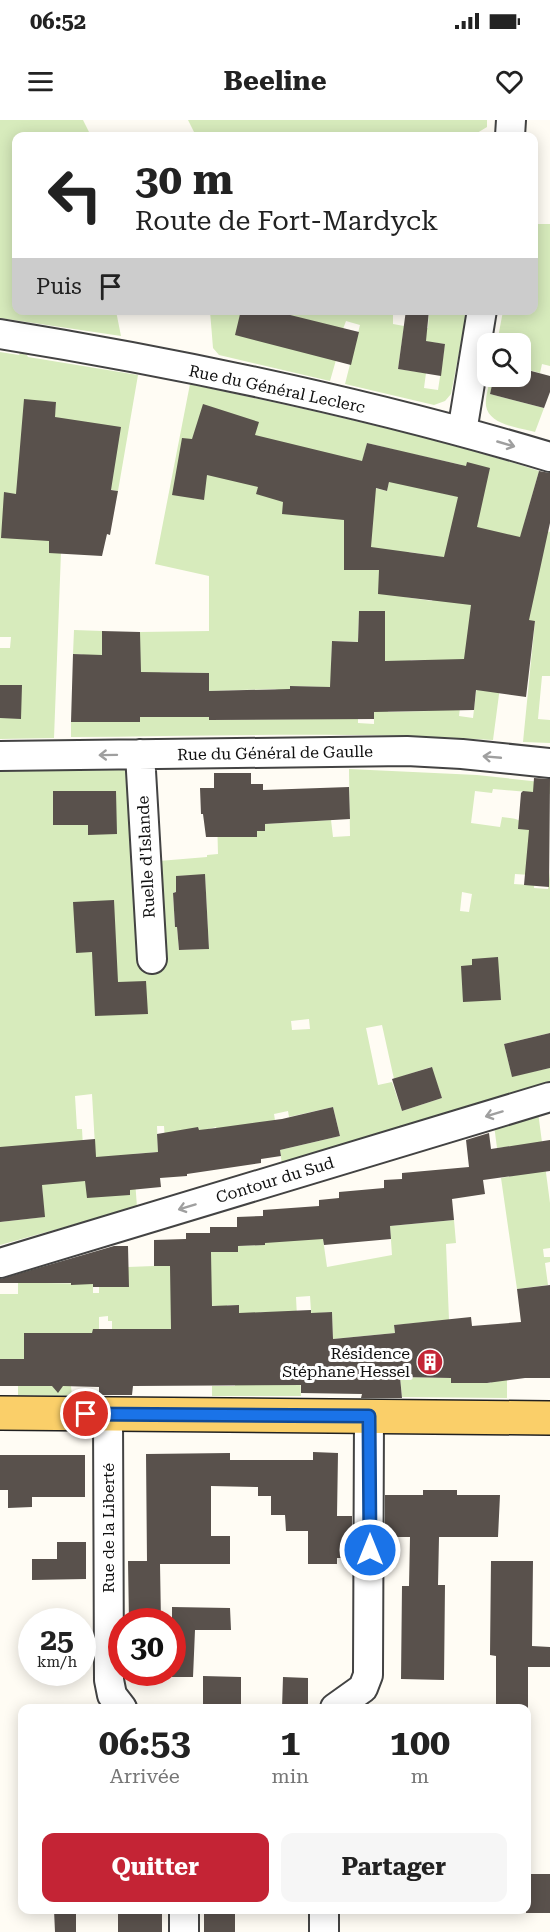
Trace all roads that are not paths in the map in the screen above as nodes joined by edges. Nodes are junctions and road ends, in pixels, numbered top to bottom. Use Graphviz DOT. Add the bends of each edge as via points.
graph roads {
  1 [pos="481,315"];
  2 [pos="0,334"];
  3 [pos="462,432"];
  4 [pos="550,458"];
  5 [pos="140,754"];
  6 [pos="0,756"];
  7 [pos="550,763"];
  8 [pos="152,960"];
  9 [pos="550,1097"];
  10 [pos="0,1263"];
  11 [pos="0,1413"];
  12 [pos="108,1415"];
  13 [pos="369,1416"];
  14 [pos="550,1418"];
  15 [pos="119,1704"];
  16 [pos="341,1704"];
  17 [pos="184,1914"];
  18 [pos="324,1914"];
  19 [pos="184,1932"];
  20 [pos="324,1932"];
  1 -- 3 [label="street"];
  2 -- 3 [label="street, Rue du Général Leclerc" via="226,376"];
  3 -- 4 [label="street, Rue du Général Leclerc, one-way"];
  5 -- 6 [label="street, Rue du Général de Gaulle, one-way"];
  7 -- 5 [label="street, Rue du Général de Gaulle, one-way" via="406,751"];
  5 -- 8 [label="street, Ruelle d'Islande"];
  9 -- 10 [label="street, Contour du Sud, one-way"];
  11 -- 12 [label="main road"];
  12 -- 13 [label="main road"];
  12 -- 15 [label="street, Rue de la Liberté" via="109,1680"];
  13 -- 14 [label="main road"];
  13 -- 16 [label="street" via="368,1676 363,1688"];
  17 -- 19 [label="street"];
  18 -- 20 [label="street"];
}
